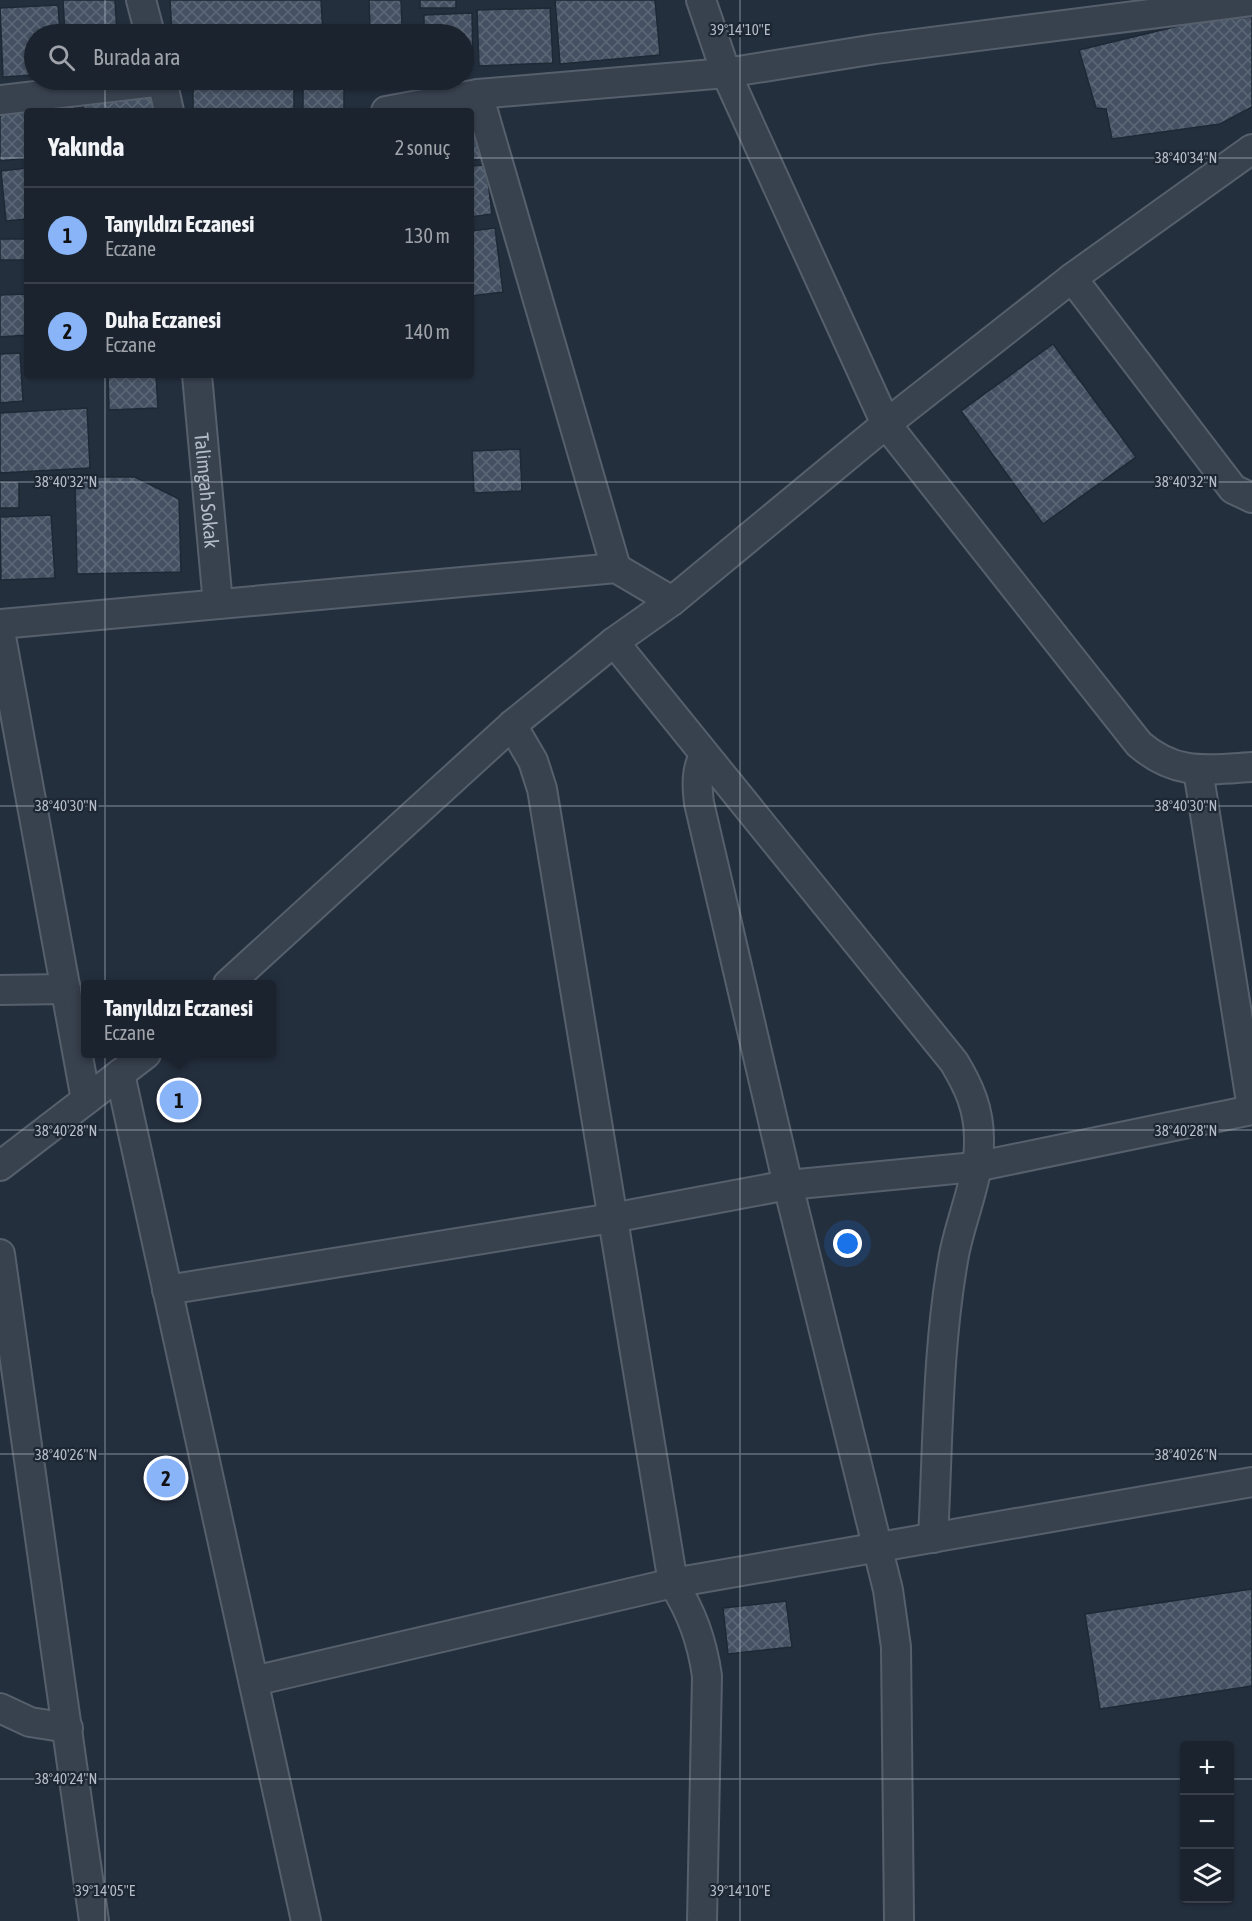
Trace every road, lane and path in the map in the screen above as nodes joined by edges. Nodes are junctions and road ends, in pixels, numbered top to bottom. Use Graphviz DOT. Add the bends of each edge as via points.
graph roads {
  1 [pos="141,0"];
  2 [pos="701,0"];
  3 [pos="1252,1"];
  4 [pos="147,24"];
  5 [pos="726,74"];
  6 [pos="81,90"];
  7 [pos="164,90"];
  8 [pos="478,94"];
  9 [pos="0,100"];
  10 [pos="168,108"];
  11 [pos="402,108"];
  12 [pos="1252,149"];
  13 [pos="1072,278"];
  14 [pos="197,378"];
  15 [pos="886,423"];
  16 [pos="1252,498"];
  17 [pos="616,568"];
  18 [pos="672,601"];
  19 [pos="218,604"];
  20 [pos="0,624"];
  21 [pos="0,631"];
  22 [pos="614,642"];
  23 [pos="512,724"];
  24 [pos="704,755"];
  25 [pos="1252,767"];
  26 [pos="1198,770"];
  27 [pos="232,980"];
  28 [pos="66,989"];
  29 [pos="0,990"];
  30 [pos="140,1058"];
  31 [pos="120,1074"];
  32 [pos="86,1100"];
  33 [pos="1252,1109"];
  34 [pos="0,1166"];
  35 [pos="975,1167"];
  36 [pos="788,1185"];
  37 [pos="612,1218"];
  38 [pos="0,1254"];
  39 [pos="167,1290"];
  40 [pos="1252,1482"];
  41 [pos="933,1538"];
  42 [pos="878,1548"];
  43 [pos="673,1583"];
  44 [pos="254,1681"];
  45 [pos="0,1708"];
  46 [pos="68,1728"];
  47 [pos="94,1921"];
  48 [pos="306,1921"];
  49 [pos="702,1921"];
  50 [pos="899,1921"];
  1 -- 4 [label="street"];
  2 -- 5 [label="street"];
  3 -- 5 [label="street" via="876,49"];
  5 -- 8 [label="street"];
  5 -- 15 [label="street"];
  6 -- 9 [label="street"];
  7 -- 10 [label="street"];
  8 -- 11 [label="street"];
  8 -- 17 [label="street"];
  12 -- 13 [label="street"];
  13 -- 15 [label="street"];
  13 -- 16 [label="street" via="1233,489"];
  14 -- 19 [label="street, Talimgah Sokak"];
  15 -- 18 [label="street"];
  15 -- 26 [label="street" via="1139,744 1173,766"];
  17 -- 18 [label="street"];
  17 -- 19 [label="street"];
  18 -- 22 [label="street"];
  19 -- 20 [label="street"];
  21 -- 28 [label="street"];
  22 -- 23 [label="street"];
  22 -- 24 [label="street"];
  23 -- 27 [label="street"];
  23 -- 37 [label="street" via="542,789"];
  24 -- 35 [label="street" via="954,1062 971,1091 977,1113 979,1141"];
  24 -- 36 [label="street" via="697,783 699,803"];
  25 -- 26 [label="street"];
  26 -- 33 [label="street"];
  28 -- 29 [label="street"];
  28 -- 32 [label="street"];
  30 -- 31 [label="street"];
  31 -- 32 [label="street"];
  31 -- 39 [label="street"];
  32 -- 34 [label="street"];
  33 -- 35 [label="street"];
  35 -- 36 [label="street"];
  35 -- 41 [label="street" via="954,1255 945,1332"];
  36 -- 37 [label="street"];
  36 -- 42 [label="street"];
  37 -- 39 [label="street"];
  37 -- 43 [label="street"];
  38 -- 46 [label="street"];
  39 -- 44 [label="street"];
  40 -- 41 [label="street"];
  41 -- 42 [label="street"];
  42 -- 43 [label="street"];
  42 -- 50 [label="street" via="896,1647"];
  43 -- 44 [label="street"];
  43 -- 49 [label="street" via="696,1625 707,1676"];
  44 -- 48 [label="street"];
  45 -- 46 [label="street" via="30,1722"];
  46 -- 47 [label="street"];
}
